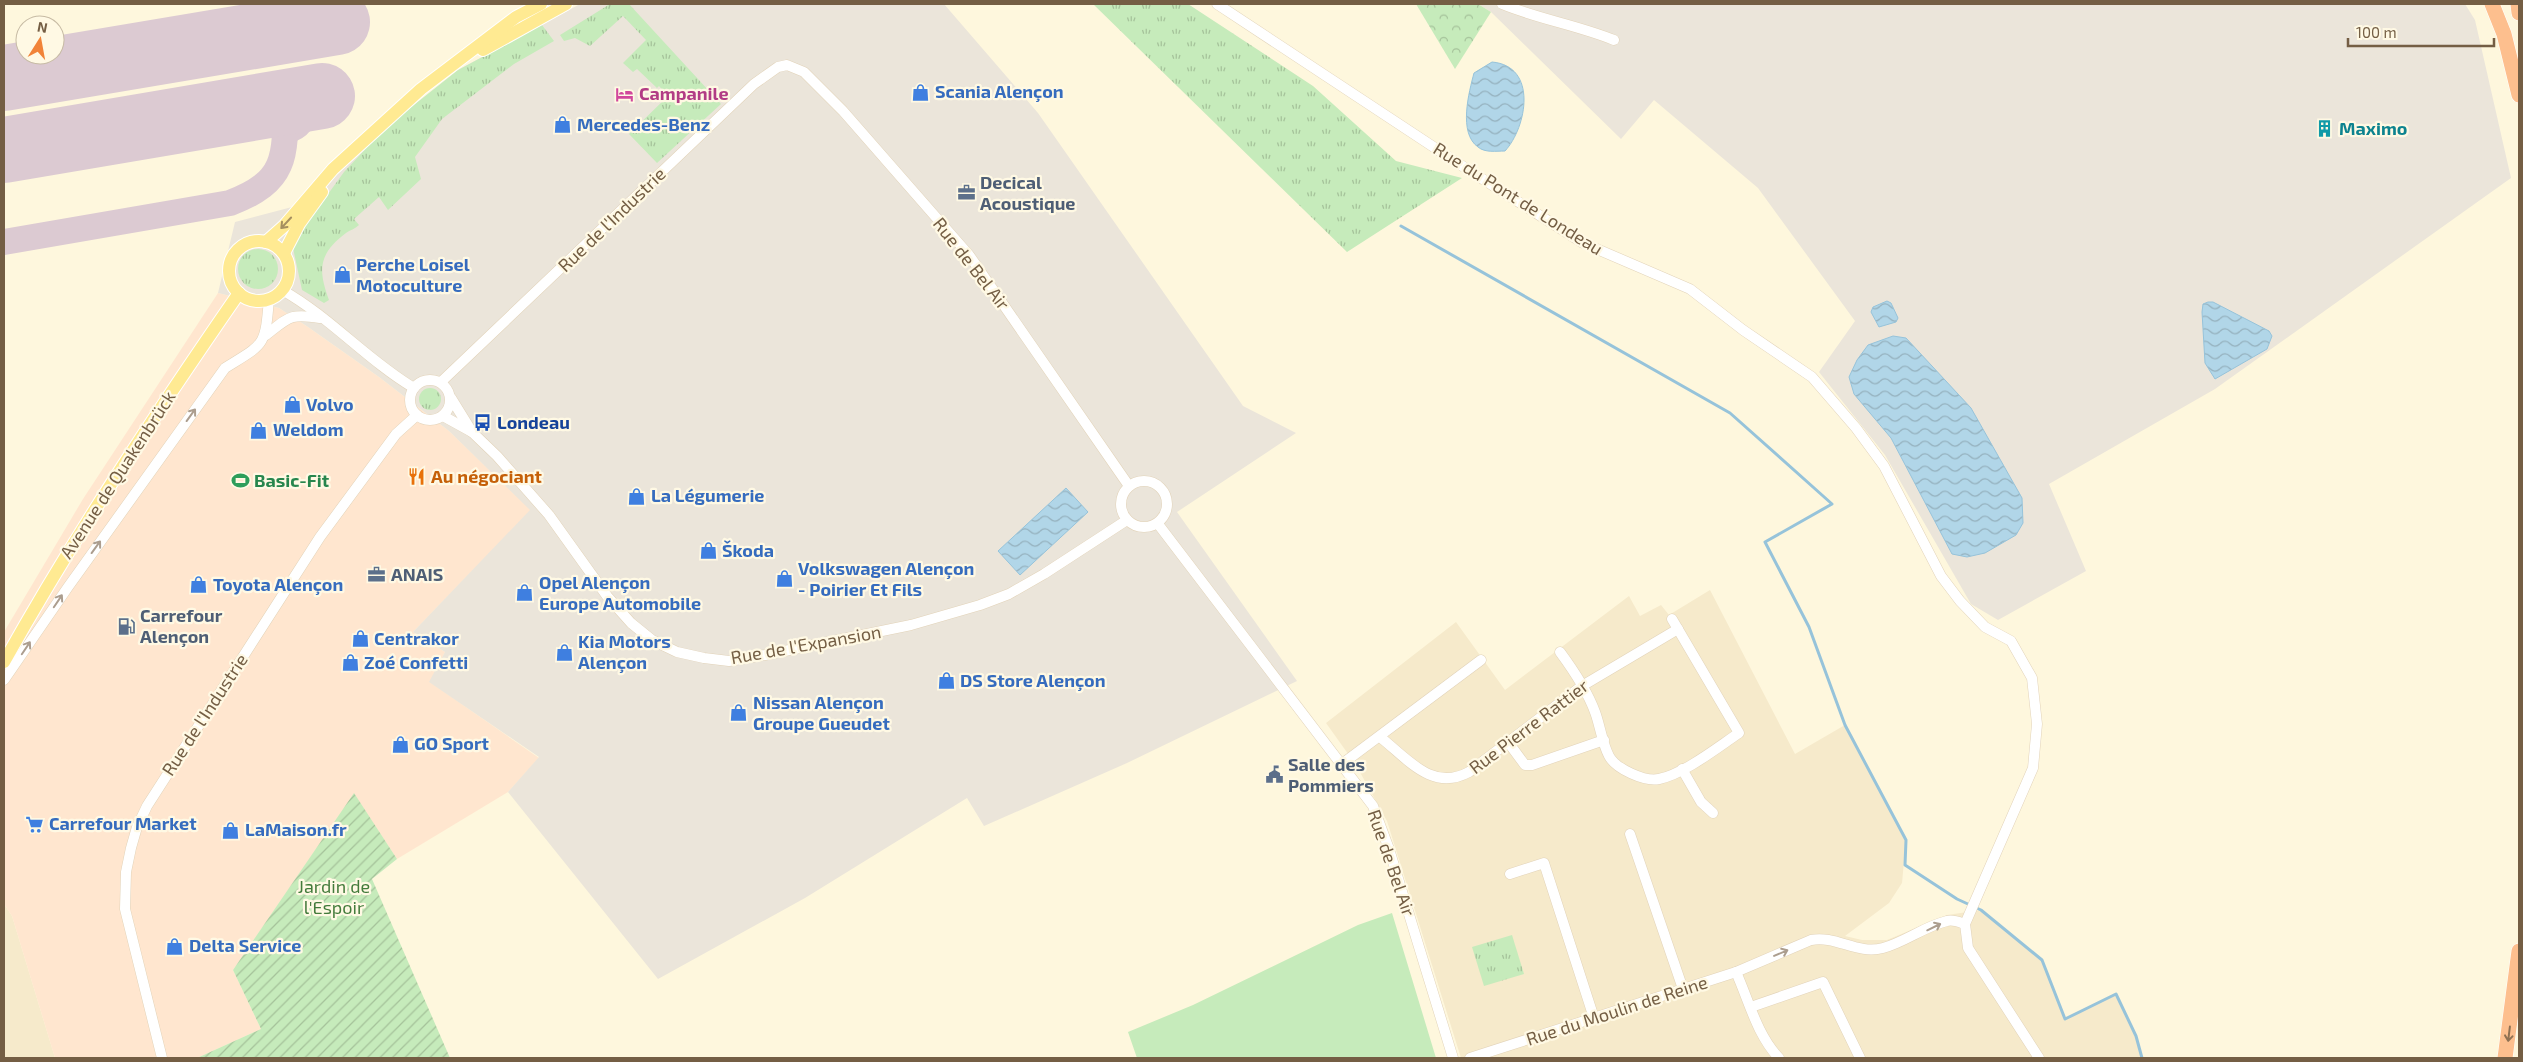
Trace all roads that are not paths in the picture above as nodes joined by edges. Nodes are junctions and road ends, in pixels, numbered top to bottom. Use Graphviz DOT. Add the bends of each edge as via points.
graph roads {
  1 [pos="558,4"];
  2 [pos="566,4"];
  3 [pos="1217,4"];
  4 [pos="1502,4"];
  5 [pos="2492,4"];
  6 [pos="2518,4"];
  7 [pos="534,6"];
  8 [pos="2519,13"];
  9 [pos="529,26"];
  10 [pos="1614,40"];
  11 [pos="459,62"];
  12 [pos="787,65"];
  13 [pos="2519,95"];
  14 [pos="348,157"];
  15 [pos="266,242"];
  16 [pos="284,253"];
  17 [pos="282,290"];
  18 [pos="239,293"];
  19 [pos="269,299"];
  20 [pos="324,319"];
  21 [pos="266,335"];
  22 [pos="441,382"];
  23 [pos="414,388"];
  24 [pos="451,398"];
  25 [pos="417,415"];
  26 [pos="443,416"];
  27 [pos="472,432"];
  28 [pos="1129,486"];
  29 [pos="1127,520"];
  30 [pos="1158,524"];
  31 [pos="1672,618"];
  32 [pos="1678,629"];
  33 [pos="1560,652"];
  34 [pos="1481,660"];
  35 [pos="4,662"];
  36 [pos="4,680"];
  37 [pos="1582,686"];
  38 [pos="1380,737"];
  39 [pos="1604,740"];
  40 [pos="1508,742"];
  41 [pos="1342,764"];
  42 [pos="1682,768"];
  43 [pos="1713,813"];
  44 [pos="1630,834"];
  45 [pos="1510,874"];
  46 [pos="1965,924"];
  47 [pos="2519,951"];
  48 [pos="1736,972"];
  49 [pos="1683,989"];
  50 [pos="1751,1007"];
  51 [pos="1594,1018"];
  52 [pos="162,1058"];
  53 [pos="1453,1058"];
  54 [pos="1470,1058"];
  55 [pos="1779,1058"];
  56 [pos="1860,1058"];
  57 [pos="2039,1058"];
  58 [pos="2505,1058"];
  1 -- 9 [label="main road" via="533,18"];
  2 -- 9 [label="main road"];
  3 -- 46 [label="street, Rue du Pont de Londeau" via="1583,243 1690,289 1743,330 1812,376 1856,428 1884,466 1941,576 1985,627 2011,641 2032,678 2037,724 2033,768"];
  4 -- 10 [label="street"];
  5 -- 13 [label="highway" via="2504,34"];
  6 -- 8 [label="highway"];
  7 -- 11 [label="main road"];
  9 -- 11 [label="main road"];
  11 -- 14 [label="main road" via="422,89"];
  12 -- 22 [label="street, Rue de l'Industrie" via="778,67 754,84"];
  12 -- 28 [label="street, Rue de Bel Air" via="804,72 843,111 969,256"];
  14 -- 15 [label="main road, one-way"];
  14 -- 16 [label="main road" via="299,224"];
  15 -- 16 [label="main road"];
  15 -- 18 [label="main road" via="252,241 243,245 231,259 230,278"];
  16 -- 17 [label="main road" via="289,273"];
  17 -- 19 [label="main road"];
  17 -- 20 [label="street"];
  18 -- 19 [label="main road" via="248,299"];
  18 -- 35 [label="main road, Avenue de Quakenbrück" via="119,472"];
  19 -- 21 [label="street"];
  20 -- 21 [label="street" via="289,317"];
  20 -- 23 [label="street"];
  36 -- 21 [label="street, one-way" via="225,368 260,346"];
  22 -- 23 [label="street" via="424,380"];
  22 -- 24 [label="street"];
  23 -- 25 [label="street" via="411,405"];
  24 -- 26 [label="street"];
  24 -- 27 [label="street"];
  25 -- 26 [label="street" via="430,420"];
  25 -- 52 [label="street, Rue de l'Industrie" via="396,434 320,537 137,827 126,872 125,909"];
  26 -- 27 [label="street, Rue de l'Expansion"];
  27 -- 29 [label="street, Rue de l'Expansion" via="550,515 630,623 652,640 677,652 704,658 729,661 765,655 911,625 980,606 1044,574"];
  28 -- 29 [label="street" via="1121,505"];
  28 -- 30 [label="street" via="1142,481 1162,489 1168,504"];
  29 -- 30 [label="street" via="1144,528"];
  30 -- 41 [label="street, Rue de Bel Air"];
  31 -- 32 [label="street"];
  32 -- 37 [label="street, Rue Pierre Rattier"];
  32 -- 42 [label="street" via="1739,733"];
  33 -- 37 [label="street"];
  34 -- 38 [label="street"];
  37 -- 39 [label="street" via="1595,711"];
  37 -- 40 [label="street, Rue Pierre Rattier"];
  38 -- 40 [label="street, Rue Pierre Rattier" via="1425,774 1448,780 1469,772"];
  38 -- 41 [label="street"];
  39 -- 40 [label="street" via="1532,765 1526,765"];
  39 -- 42 [label="street" via="1614,763 1643,778 1661,779"];
  41 -- 53 [label="street, Rue de Bel Air" via="1373,806"];
  42 -- 43 [label="street" via="1701,802"];
  44 -- 49 [label="street"];
  45 -- 51 [label="street" via="1544,864"];
  48 -- 46 [label="street, Rue du Moulin de Reine, one-way" via="1822,938 1870,950 1912,937 1947,920"];
  46 -- 57 [label="street" via="1968,948"];
  47 -- 58 [label="highway, one-way"];
  48 -- 49 [label="street, Rue du Moulin de Reine"];
  48 -- 50 [label="street"];
  49 -- 51 [label="street, Rue du Moulin de Reine"];
  50 -- 55 [label="street" via="1769,1048"];
  50 -- 56 [label="street" via="1823,982"];
  51 -- 54 [label="street, Rue du Moulin de Reine"];
}
